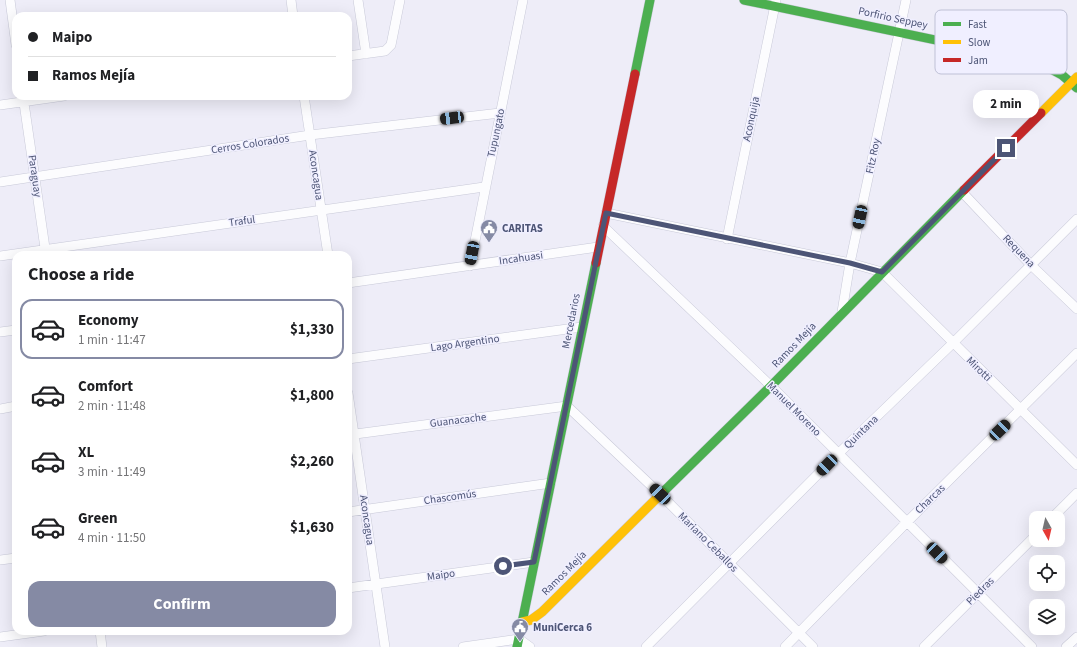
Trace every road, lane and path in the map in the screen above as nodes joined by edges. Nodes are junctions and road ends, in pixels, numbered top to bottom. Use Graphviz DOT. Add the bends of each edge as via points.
graph roads {
  1 [pos="10,0"];
  2 [pos="291,0"];
  3 [pos="358,0"];
  4 [pos="400,0"];
  5 [pos="523,0"];
  6 [pos="650,0"];
  7 [pos="744,0"];
  8 [pos="906,0"];
  9 [pos="775,3"];
  10 [pos="292,12"];
  11 [pos="12,15"];
  12 [pos="900,32"];
  13 [pos="935,39"];
  14 [pos="366,54"];
  15 [pos="352,56"];
  16 [pos="1061,74"];
  17 [pos="1075,83"];
  18 [pos="19,100"];
  19 [pos="23,100"];
  20 [pos="305,100"];
  21 [pos="0,105"];
  22 [pos="500,112"];
  23 [pos="310,135"];
  24 [pos="35,176"];
  25 [pos="0,182"];
  26 [pos="484,187"];
  27 [pos="962,192"];
  28 [pos="321,210"];
  29 [pos="606,213"];
  30 [pos="1077,219"];
  31 [pos="603,226"];
  32 [pos="727,239"];
  33 [pos="598,247"];
  34 [pos="46,251"];
  35 [pos="53,251"];
  36 [pos="327,251"];
  37 [pos="12,255"];
  38 [pos="0,256"];
  39 [pos="850,263"];
  40 [pos="1031,265"];
  41 [pos="470,266"];
  42 [pos="882,272"];
  43 [pos="352,282"];
  44 [pos="1077,309"];
  45 [pos="842,313"];
  46 [pos="582,326"];
  47 [pos="12,330"];
  48 [pos="0,332"];
  49 [pos="952,344"];
  50 [pos="1077,353"];
  51 [pos="352,358"];
  52 [pos="771,386"];
  53 [pos="567,406"];
  54 [pos="12,407"];
  55 [pos="0,409"];
  56 [pos="1021,410"];
  57 [pos="352,434"];
  58 [pos="352,439"];
  59 [pos="838,454"];
  60 [pos="1077,465"];
  61 [pos="551,483"];
  62 [pos="1077,493"];
  63 [pos="660,494"];
  64 [pos="366,509"];
  65 [pos="352,511"];
  66 [pos="1059,511"];
  67 [pos="907,522"];
  68 [pos="1029,542"];
  69 [pos="12,558"];
  70 [pos="0,560"];
  71 [pos="534,562"];
  72 [pos="729,564"];
  73 [pos="377,584"];
  74 [pos="352,587"];
  75 [pos="978,594"];
  76 [pos="522,622"];
  77 [pos="799,634"];
  78 [pos="15,635"];
  79 [pos="100,635"];
  80 [pos="0,637"];
  81 [pos="1077,637"];
  82 [pos="518,643"];
  83 [pos="102,647"];
  84 [pos="385,647"];
  85 [pos="463,647"];
  86 [pos="530,647"];
  87 [pos="646,647"];
  88 [pos="785,647"];
  89 [pos="812,647"];
  90 [pos="924,647"];
  91 [pos="1032,647"];
  92 [pos="1066,647"];
  1 -- 11 [label="street"];
  2 -- 10 [label="street"];
  3 -- 14 [label="street"];
  4 -- 14 [label="street" via="391,45 385,51"];
  5 -- 22 [label="street, Tupungato"];
  6 -- 29 [label="street, Mercedarios"];
  7 -- 9 [label="street, Porfirio Seppey"];
  8 -- 12 [label="street, Fitz Roy"];
  9 -- 12 [label="street, Porfirio Seppey"];
  9 -- 32 [label="street, Aconquija"];
  12 -- 13 [label="street, Porfirio Seppey"];
  12 -- 39 [label="street, Fitz Roy"];
  14 -- 15 [label="street"];
  16 -- 17 [label="street, Porfirio Seppey"];
  17 -- 27 [label="street, Ramos Mejía"];
  18 -- 21 [label="street"];
  19 -- 24 [label="street, Paraguay"];
  20 -- 23 [label="street, Aconcagua"];
  22 -- 23 [label="street, Cerros Colorados"];
  22 -- 26 [label="street, Tupungato"];
  23 -- 24 [label="street, Cerros Colorados"];
  23 -- 28 [label="street, Aconcagua"];
  24 -- 25 [label="street, Cerros Colorados"];
  24 -- 34 [label="street, Paraguay"];
  26 -- 28 [label="street, Traful"];
  26 -- 41 [label="street, Tupungato"];
  27 -- 40 [label="street, Requena"];
  27 -- 42 [label="street, Ramos Mejía"];
  28 -- 35 [label="street, Traful"];
  28 -- 36 [label="street, Aconcagua"];
  29 -- 31 [label="street, Mercedarios"];
  29 -- 32 [label="street"];
  30 -- 40 [label="street, Quintana"];
  31 -- 33 [label="street, Mercedarios"];
  31 -- 52 [label="street, Manuel Moreno"];
  32 -- 39 [label="street"];
  33 -- 41 [label="street, Incahuasi"];
  33 -- 46 [label="street, Mercedarios"];
  37 -- 38 [label="street, Traful"];
  39 -- 42 [label="street"];
  39 -- 45 [label="street, Fitz Roy"];
  40 -- 44 [label="street, Requena"];
  40 -- 49 [label="street, Quintana"];
  41 -- 43 [label="street, Incahuasi"];
  42 -- 45 [label="street, Ramos Mejía"];
  42 -- 49 [label="street, Mirotti"];
  45 -- 52 [label="street, Ramos Mejía"];
  46 -- 51 [label="street, Lago Argentino"];
  46 -- 53 [label="street, Mercedarios"];
  47 -- 48 [label="street"];
  49 -- 56 [label="street, Mirotti"];
  49 -- 59 [label="street, Quintana"];
  50 -- 56 [label="street, Charcas"];
  52 -- 59 [label="street, Manuel Moreno"];
  52 -- 63 [label="street, Ramos Mejía"];
  53 -- 57 [label="street, Guanacache"];
  53 -- 61 [label="street, Mercedarios"];
  53 -- 63 [label="street, Mariano Ceballos"];
  54 -- 55 [label="street"];
  56 -- 60 [label="street, Mirotti"];
  56 -- 67 [label="street, Charcas"];
  58 -- 64 [label="street, Aconcagua"];
  59 -- 67 [label="street, Manuel Moreno"];
  59 -- 72 [label="street, Quintana"];
  61 -- 64 [label="street, Chascomús"];
  61 -- 71 [label="street, Mercedarios"];
  62 -- 66 [label="street"];
  63 -- 72 [label="street, Mariano Ceballos"];
  63 -- 76 [label="street, Ramos Mejía" via="542,612 531,620"];
  64 -- 65 [label="street, Chascomús"];
  64 -- 73 [label="street, Aconcagua"];
  67 -- 75 [label="street, Manuel Moreno"];
  67 -- 77 [label="street, Charcas"];
  68 -- 75 [label="street, Piedras"];
  69 -- 70 [label="street"];
  71 -- 73 [label="street, Maipo"];
  71 -- 76 [label="street, Mercedarios"];
  72 -- 77 [label="street, Mariano Ceballos"];
  72 -- 87 [label="street, Quintana"];
  73 -- 74 [label="street, Maipo"];
  73 -- 84 [label="street, Aconcagua"];
  75 -- 90 [label="street, Piedras"];
  75 -- 91 [label="street, Manuel Moreno"];
  76 -- 82 [label="street, Mercedarios"];
  77 -- 88 [label="street, Charcas"];
  77 -- 89 [label="street, Mariano Ceballos"];
  78 -- 80 [label="street"];
  79 -- 83 [label="street"];
  81 -- 92 [label="street"];
  82 -- 85 [label="street"];
  82 -- 86 [label="street"];
}
